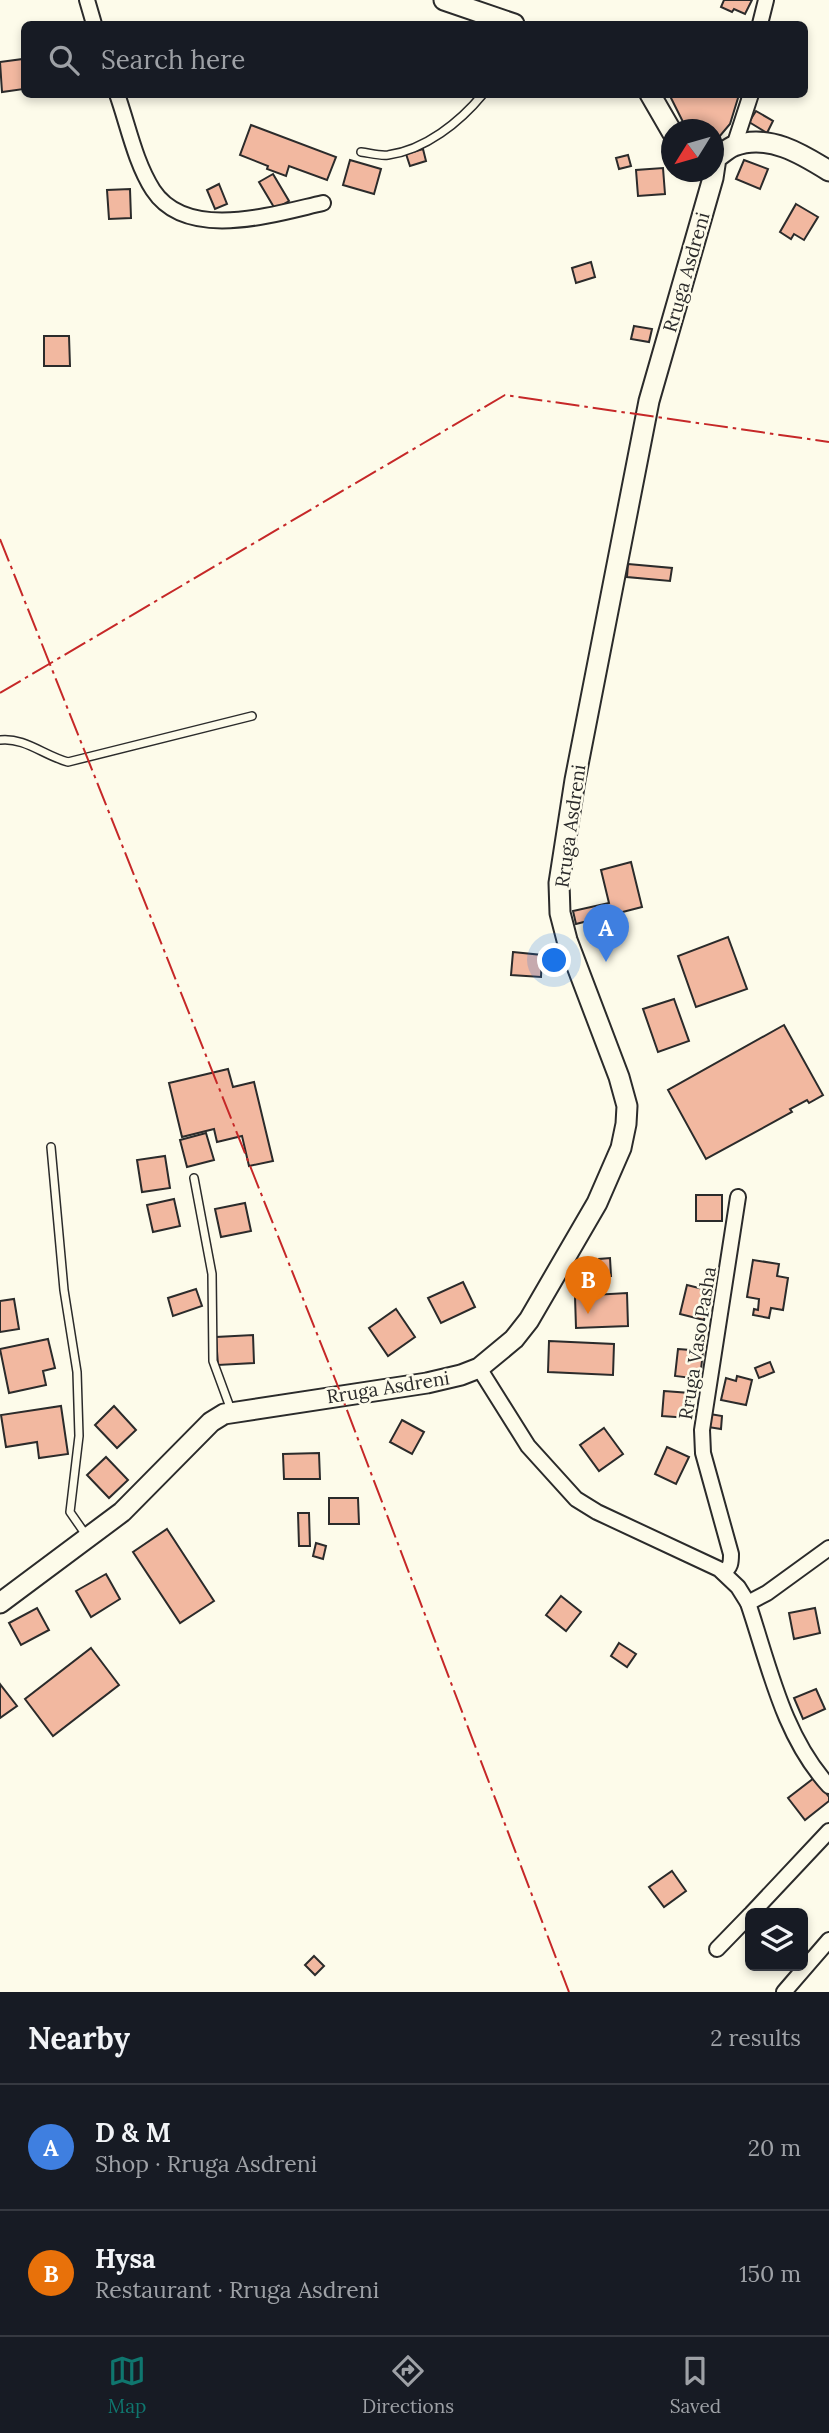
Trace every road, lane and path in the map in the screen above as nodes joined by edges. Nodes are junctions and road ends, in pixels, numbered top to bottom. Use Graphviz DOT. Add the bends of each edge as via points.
graph roads {
  1 [pos="87,0"];
  2 [pos="444,0"];
  3 [pos="766,0"];
  4 [pos="93,21"];
  5 [pos="505,21"];
  6 [pos="761,21"];
  7 [pos="118,98"];
  8 [pos="479,98"];
  9 [pos="652,98"];
  10 [pos="750,98"];
  11 [pos="664,119"];
  12 [pos="734,146"];
  13 [pos="361,152"];
  14 [pos="724,152"];
  15 [pos="829,171"];
  16 [pos="708,182"];
  17 [pos="323,203"];
  18 [pos="252,716"];
  19 [pos="0,740"];
  20 [pos="51,1147"];
  21 [pos="194,1178"];
  22 [pos="738,1197"];
  23 [pos="479,1368"];
  24 [pos="233,1412"];
  25 [pos="89,1538"];
  26 [pos="829,1548"];
  27 [pos="723,1572"];
  28 [pos="0,1603"];
  29 [pos="748,1603"];
  30 [pos="829,1786"];
  31 [pos="829,1831"];
  32 [pos="757,1908"];
  33 [pos="745,1920"];
  34 [pos="829,1940"];
  35 [pos="717,1950"];
  36 [pos="784,1992"];
  1 -- 4 [label="street"];
  2 -- 5 [label="street"];
  3 -- 6 [label="street"];
  7 -- 17 [label="street" via="154,191 187,217 208,221 266,216"];
  8 -- 13 [label="lane" via="456,123 401,152"];
  9 -- 11 [label="street"];
  10 -- 12 [label="street"];
  12 -- 14 [label="street, Rruga Asdreni"];
  12 -- 15 [label="street" via="762,143 785,147"];
  16 -- 23 [label="street, Rruga Asdreni" via="649,401 559,883 567,940 619,1077 627,1106 626,1124 621,1148 597,1203 546,1294 514,1339"];
  18 -- 19 [label="lane" via="68,762 14,739"];
  20 -- 25 [label="lane" via="64,1290 77,1372 79,1436 70,1511"];
  21 -- 24 [label="lane" via="212,1274 213,1361"];
  22 -- 27 [label="street, Rruga Vaso Pasha" via="702,1430 703,1453 731,1554 731,1563"];
  23 -- 24 [label="street, Rruga Asdreni" via="427,1383"];
  23 -- 27 [label="street" via="528,1446 576,1499"];
  24 -- 25 [label="street, Rruga Asdreni" via="211,1422 147,1488"];
  25 -- 28 [label="street, Rruga Asdreni"];
  26 -- 29 [label="street"];
  27 -- 29 [label="street"];
  29 -- 30 [label="street" via="797,1743"];
  31 -- 32 [label="street"];
  33 -- 35 [label="street"];
  34 -- 36 [label="street"];
}
